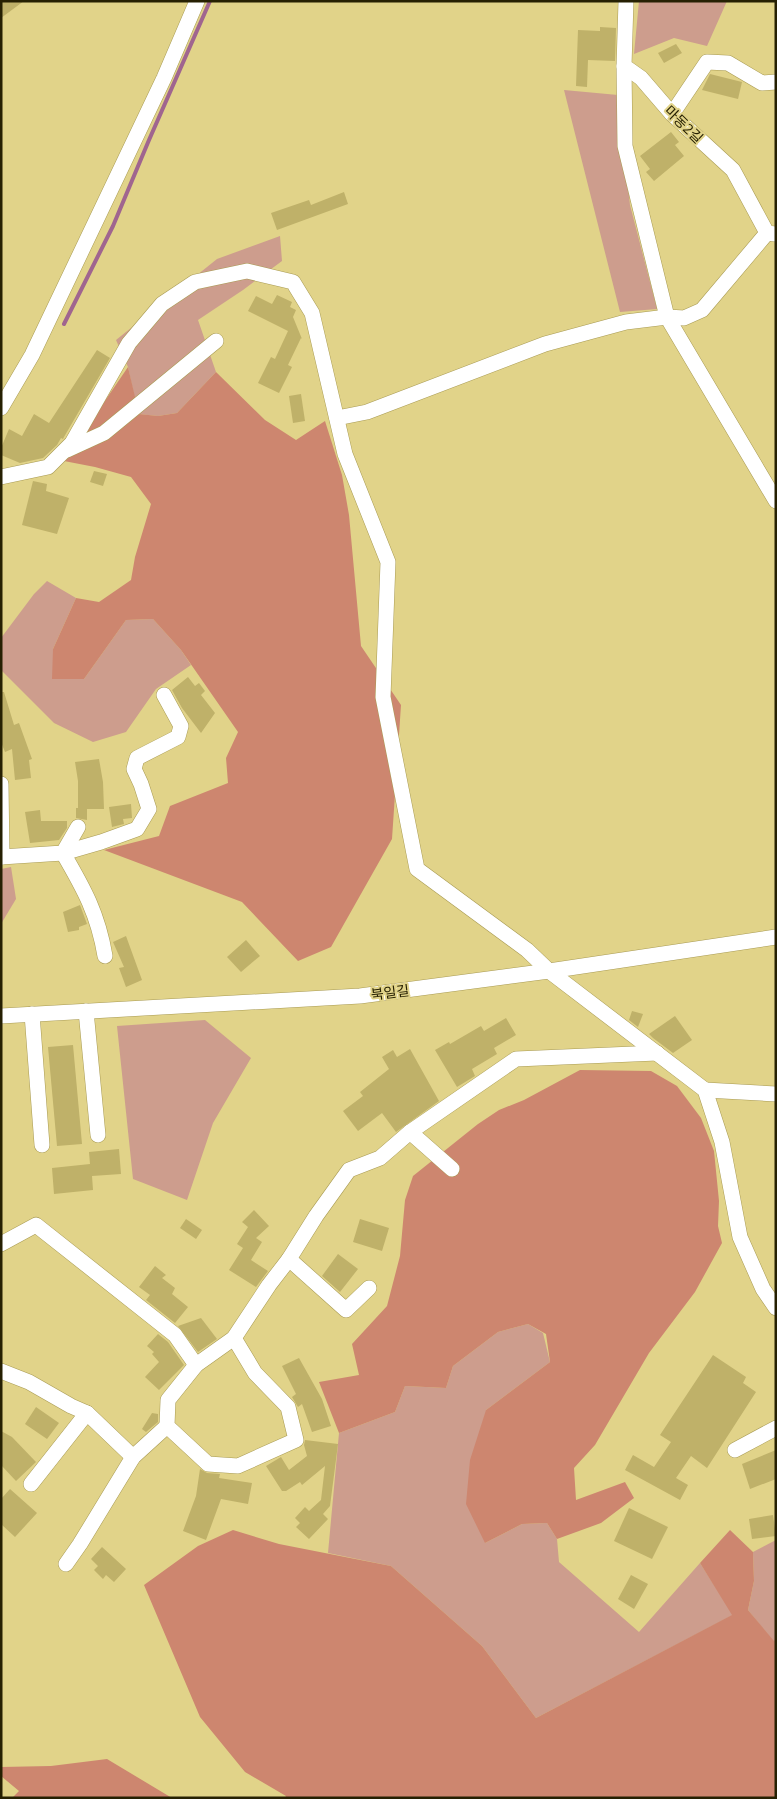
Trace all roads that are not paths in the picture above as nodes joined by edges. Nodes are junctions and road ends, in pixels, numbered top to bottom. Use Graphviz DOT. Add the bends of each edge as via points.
graph roads {
  1 [pos="197,1"];
  2 [pos="626,1"];
  3 [pos="624,66"];
  4 [pos="776,82"];
  5 [pos="672,114"];
  6 [pos="771,234"];
  7 [pos="667,318"];
  8 [pos="216,341"];
  9 [pos="1,408"];
  10 [pos="337,418"];
  11 [pos="63,452"];
  12 [pos="1,477"];
  13 [pos="776,500"];
  14 [pos="164,695"];
  15 [pos="1,784"];
  16 [pos="78,827"];
  17 [pos="62,853"];
  18 [pos="2,857"];
  19 [pos="776,937"];
  20 [pos="105,956"];
  21 [pos="549,971"];
  22 [pos="86,1011"];
  23 [pos="32,1014"];
  24 [pos="1,1016"];
  25 [pos="657,1053"];
  26 [pos="705,1090"];
  27 [pos="776,1094"];
  28 [pos="410,1132"];
  29 [pos="98,1135"];
  30 [pos="42,1145"];
  31 [pos="452,1169"];
  32 [pos="1,1244"];
  33 [pos="289,1260"];
  34 [pos="369,1288"];
  35 [pos="776,1308"];
  36 [pos="234,1338"];
  37 [pos="196,1365"];
  38 [pos="1,1371"];
  39 [pos="87,1413"];
  40 [pos="167,1426"];
  41 [pos="776,1428"];
  42 [pos="736,1450"];
  43 [pos="133,1457"];
  44 [pos="31,1484"];
  45 [pos="66,1564"];
  1 -- 9 [label="street" via="164,78 32,355"];
  2 -- 3 [label="street"];
  3 -- 5 [label="street, 마동2길" via="641,78"];
  3 -- 7 [label="street" via="626,146"];
  4 -- 5 [label="street" via="762,83 728,62 707,62"];
  5 -- 6 [label="street, 마동2길" via="733,170"];
  6 -- 7 [label="street" via="702,310 684,318"];
  7 -- 10 [label="street" via="626,322 546,344 367,412"];
  7 -- 13 [label="street"];
  8 -- 11 [label="street" via="104,434"];
  10 -- 11 [label="street" via="312,313 293,282 247,271 195,282 162,304 129,343 72,444"];
  10 -- 21 [label="street" via="345,454 388,562 383,697 417,868 527,950"];
  11 -- 12 [label="street" via="48,468"];
  14 -- 17 [label="street" via="181,726 178,737 138,758 134,769 149,809 137,829"];
  15 -- 18 [label="street"];
  16 -- 17 [label="street"];
  17 -- 18 [label="street"];
  17 -- 20 [label="street" via="94,911"];
  19 -- 21 [label="street, 북일길"];
  21 -- 22 [label="street, 북일길" via="360,996"];
  21 -- 25 [label="street"];
  22 -- 23 [label="street, 북일길"];
  22 -- 29 [label="street"];
  23 -- 24 [label="street, 북일길"];
  23 -- 30 [label="street"];
  25 -- 26 [label="street"];
  25 -- 28 [label="street" via="516,1059"];
  26 -- 27 [label="street"];
  26 -- 35 [label="street" via="722,1142 740,1237 763,1289"];
  28 -- 31 [label="street"];
  28 -- 33 [label="street" via="380,1158 349,1170"];
  32 -- 37 [label="street" via="36,1225 175,1335"];
  33 -- 34 [label="street" via="346,1310"];
  33 -- 36 [label="street"];
  36 -- 37 [label="street"];
  36 -- 40 [label="street" via="255,1372 288,1407 296,1440 238,1466 208,1464"];
  37 -- 40 [label="street" via="168,1400"];
  38 -- 39 [label="street"];
  39 -- 43 [label="street"];
  39 -- 44 [label="street"];
  40 -- 43 [label="street"];
  41 -- 42 [label="street"];
  43 -- 45 [label="street"];
}
